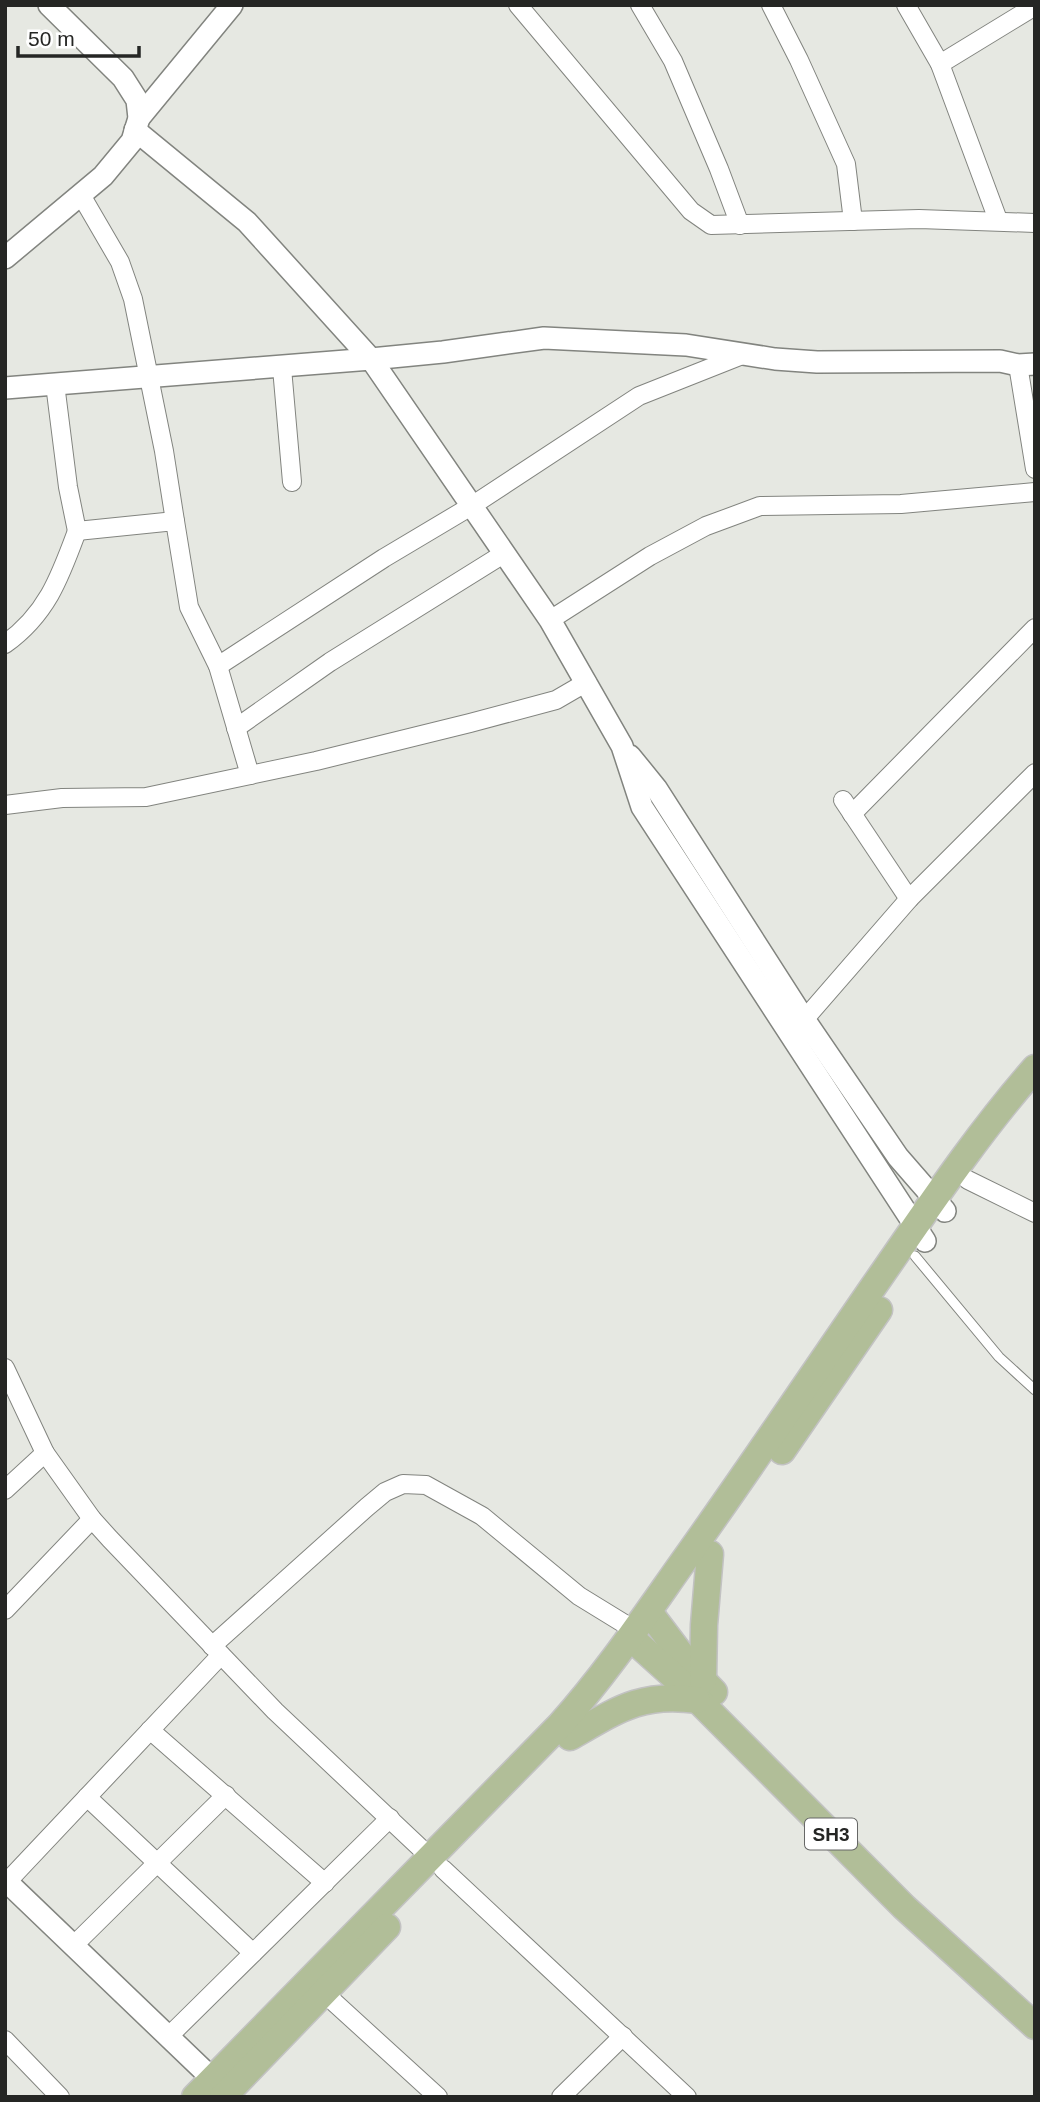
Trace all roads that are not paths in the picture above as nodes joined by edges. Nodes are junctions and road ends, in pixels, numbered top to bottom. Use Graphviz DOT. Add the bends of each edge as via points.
graph roads {
  1 [pos="49,5"];
  2 [pos="232,5"];
  3 [pos="518,5"];
  4 [pos="640,5"];
  5 [pos="771,5"];
  6 [pos="906,5"];
  7 [pos="1035,6"];
  8 [pos="940,64"];
  9 [pos="137,124"];
  10 [pos="80,195"];
  11 [pos="998,220"];
  12 [pos="853,221"];
  13 [pos="1035,223"];
  14 [pos="740,225"];
  15 [pos="5,258"];
  16 [pos="745,355"];
  17 [pos="371,359"];
  18 [pos="1026,365"];
  19 [pos="282,368"];
  20 [pos="148,376"];
  21 [pos="55,384"];
  22 [pos="5,388"];
  23 [pos="1035,469"];
  24 [pos="292,482"];
  25 [pos="1035,492"];
  26 [pos="473,505"];
  27 [pos="175,521"];
  28 [pos="77,531"];
  29 [pos="505,553"];
  30 [pos="550,620"];
  31 [pos="1035,628"];
  32 [pos="5,644"];
  33 [pos="218,666"];
  34 [pos="587,682"];
  35 [pos="236,728"];
  36 [pos="1035,774"];
  37 [pos="250,775"];
  38 [pos="5,805"];
  39 [pos="909,899"];
  40 [pos="798,1028"];
  41 [pos="1035,1068"];
  42 [pos="1035,1095"];
  43 [pos="968,1180"];
  44 [pos="939,1205"];
  45 [pos="1035,1213"];
  46 [pos="919,1241"];
  47 [pos="5,1368"];
  48 [pos="1035,1390"];
  49 [pos="45,1453"];
  50 [pos="5,1490"];
  51 [pos="92,1518"];
  52 [pos="710,1554"];
  53 [pos="5,1583"];
  54 [pos="18,1597"];
  55 [pos="5,1610"];
  56 [pos="644,1631"];
  57 [pos="217,1650"];
  58 [pos="700,1690"];
  59 [pos="150,1730"];
  60 [pos="570,1737"];
  61 [pos="226,1795"];
  62 [pos="87,1797"];
  63 [pos="390,1818"];
  64 [pos="158,1862"];
  65 [pos="437,1863"];
  66 [pos="6,1881"];
  67 [pos="325,1882"];
  68 [pos="74,1945"];
  69 [pos="253,1953"];
  70 [pos="324,1993"];
  71 [pos="1033,2014"];
  72 [pos="623,2036"];
  73 [pos="168,2038"];
  74 [pos="5,2040"];
  75 [pos="218,2092"];
  76 [pos="60,2097"];
  77 [pos="438,2097"];
  78 [pos="561,2097"];
  79 [pos="687,2097"];
  1 -- 9 [label="street" via="123,78 138,100"];
  2 -- 9 [label="street"];
  3 -- 14 [label="street" via="691,211 711,225"];
  4 -- 14 [label="street" via="673,61"];
  5 -- 12 [label="street" via="845,164"];
  6 -- 8 [label="street"];
  7 -- 8 [label="street"];
  8 -- 11 [label="street"];
  9 -- 10 [label="street" via="132,141"];
  9 -- 17 [label="street" via="247,222"];
  10 -- 15 [label="street"];
  10 -- 20 [label="street" via="120,262 134,299"];
  11 -- 12 [label="street"];
  11 -- 13 [label="street"];
  12 -- 14 [label="street"];
  16 -- 17 [label="street" via="686,345 544,338"];
  16 -- 18 [label="street" via="817,362 1000,361"];
  16 -- 26 [label="street" via="639,396"];
  17 -- 19 [label="street"];
  17 -- 26 [label="street"];
  18 -- 23 [label="street"];
  19 -- 20 [label="street"];
  19 -- 24 [label="street"];
  20 -- 21 [label="street"];
  20 -- 27 [label="street"];
  21 -- 22 [label="street"];
  21 -- 28 [label="street"];
  25 -- 30 [label="street" via="901,503 760,506 706,526 650,556"];
  26 -- 29 [label="street"];
  26 -- 33 [label="street"];
  27 -- 28 [label="street"];
  27 -- 33 [label="street" via="189,607"];
  28 -- 32 [label="street" via="43,608"];
  29 -- 30 [label="street"];
  29 -- 35 [label="street" via="330,662"];
  30 -- 34 [label="street"];
  31 -- 39 [label="street" via="848,807"];
  33 -- 35 [label="street"];
  34 -- 37 [label="street" via="556,700"];
  34 -- 40 [label="street" via="622,746 656,788"];
  35 -- 37 [label="street"];
  36 -- 39 [label="street"];
  37 -- 38 [label="street" via="146,797 62,798"];
  39 -- 40 [label="street"];
  40 -- 44 [label="street"];
  40 -- 46 [label="street"];
  41 -- 44 [label="main road" via="993,1116"];
  42 -- 43 [label="main road"];
  43 -- 44 [label="main road"];
  43 -- 45 [label="street"];
  44 -- 46 [label="main road"];
  46 -- 48 [label="lane" via="999,1357"];
  46 -- 52 [label="main road"];
  46 -- 56 [label="main road"];
  47 -- 49 [label="street"];
  49 -- 50 [label="street"];
  49 -- 51 [label="street"];
  51 -- 54 [label="street"];
  51 -- 57 [label="street"];
  52 -- 56 [label="main road"];
  52 -- 58 [label="main road"];
  53 -- 54 [label="street"];
  54 -- 55 [label="street"];
  56 -- 57 [label="street" via="579,1596 482,1516 426,1485 403,1484 367,1507"];
  56 -- 58 [label="main road, SH3"];
  56 -- 60 [label="main road" via="610,1691"];
  56 -- 65 [label="main road"];
  57 -- 59 [label="street"];
  57 -- 63 [label="street"];
  58 -- 60 [label="main road" via="635,1703"];
  58 -- 71 [label="main road, SH3" via="944,1921"];
  59 -- 61 [label="street"];
  59 -- 62 [label="street"];
  60 -- 65 [label="main road"];
  61 -- 64 [label="street"];
  61 -- 67 [label="street"];
  62 -- 64 [label="street"];
  62 -- 66 [label="street"];
  63 -- 65 [label="street"];
  63 -- 67 [label="street"];
  64 -- 68 [label="street"];
  64 -- 69 [label="street"];
  65 -- 70 [label="main road"];
  65 -- 72 [label="street"];
  65 -- 75 [label="main road"];
  66 -- 68 [label="street"];
  67 -- 69 [label="street"];
  68 -- 73 [label="street"];
  69 -- 73 [label="street"];
  70 -- 75 [label="main road"];
  70 -- 77 [label="street"];
  72 -- 78 [label="street"];
  72 -- 79 [label="street"];
  73 -- 75 [label="street"];
  74 -- 76 [label="street"];
}
